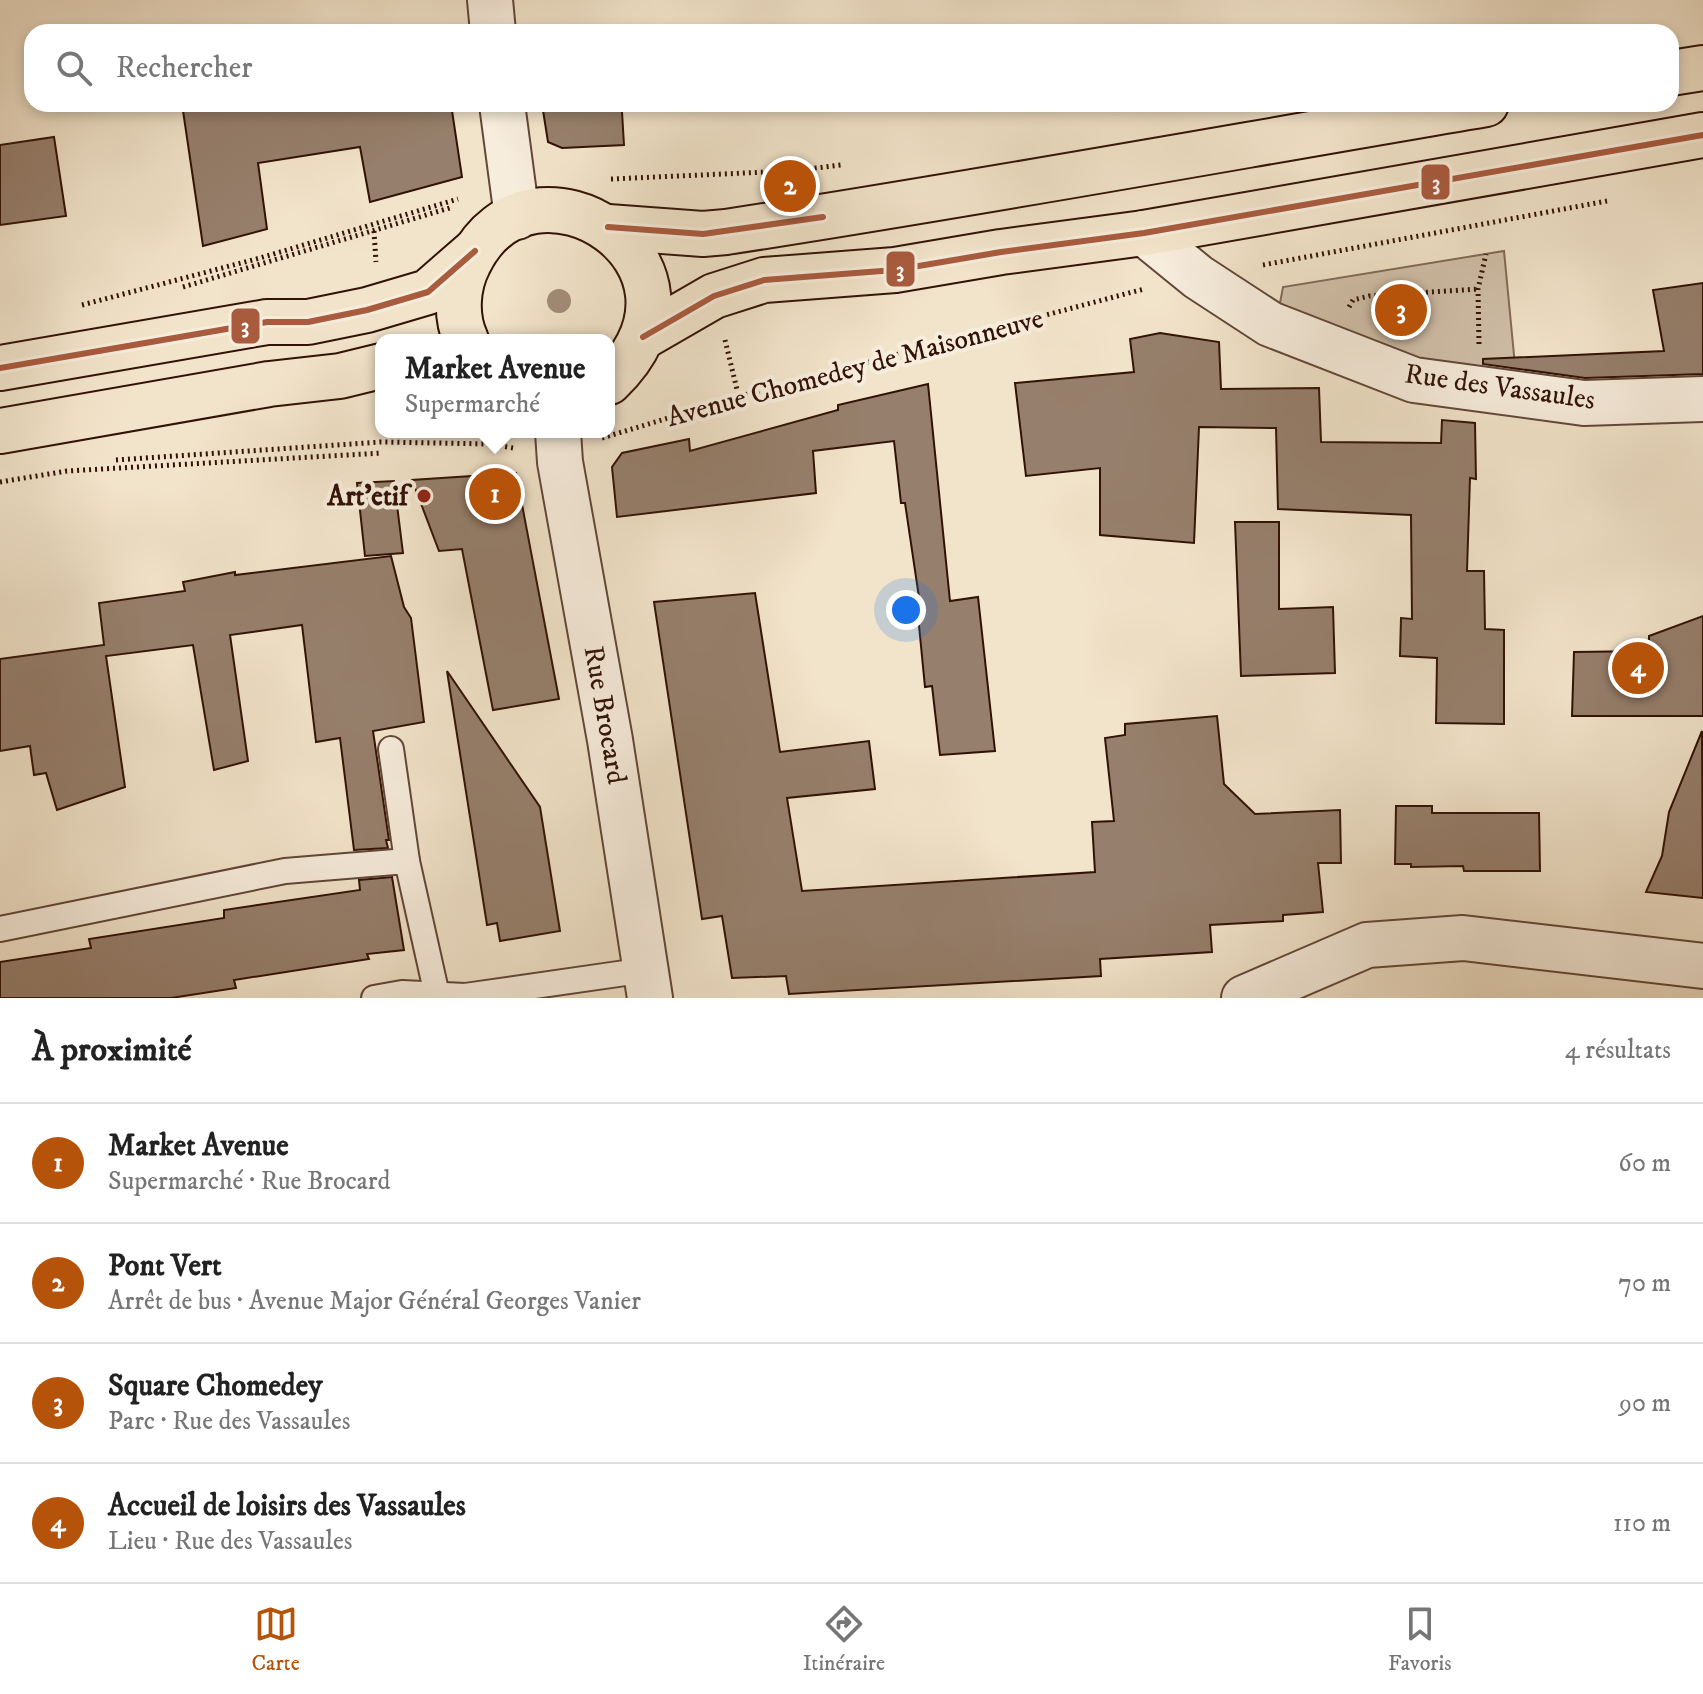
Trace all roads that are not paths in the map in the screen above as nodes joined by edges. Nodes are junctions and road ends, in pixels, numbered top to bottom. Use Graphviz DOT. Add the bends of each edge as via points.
graph roads {
  1 [pos="490,0"];
  2 [pos="492,24"];
  3 [pos="1703,68"];
  4 [pos="1679,72"];
  5 [pos="503,112"];
  6 [pos="1440,112"];
  7 [pos="1703,135"];
  8 [pos="517,217"];
  9 [pos="608,227"];
  10 [pos="1144,233"];
  11 [pos="475,251"];
  12 [pos="463,334"];
  13 [pos="643,337"];
  14 [pos="375,367"];
  15 [pos="0,368"];
  16 [pos="615,376"];
  17 [pos="1703,399"];
  18 [pos="0,431"];
  19 [pos="558,440"];
  20 [pos="391,749"];
  21 [pos="407,861"];
  22 [pos="0,929"];
  23 [pos="1703,966"];
  24 [pos="648,984"];
  25 [pos="437,995"];
  26 [pos="374,998"];
  27 [pos="1244,998"];
  1 -- 2 [label="street"];
  3 -- 4 [label="main road"];
  5 -- 8 [label="street"];
  6 -- 9 [label="main road" via="726,232"];
  7 -- 10 [label="main road"];
  8 -- 9 [label="main road" via="548,210 580,213"];
  8 -- 11 [label="main road" via="493,231"];
  9 -- 13 [label="main road" via="624,241 643,276 648,317"];
  10 -- 13 [label="main road" via="895,270 764,280 714,296"];
  10 -- 17 [label="street, Rue des Vassaules" via="1198,277 1270,324 1414,380 1584,403"];
  11 -- 12 [label="main road" via="462,276 458,304"];
  11 -- 15 [label="main road" via="428,292 367,310"];
  13 -- 16 [label="main road"];
  14 -- 18 [label="main road"];
  19 -- 24 [label="street, Rue Brocard"];
  20 -- 21 [label="lane"];
  21 -- 22 [label="lane" via="285,871"];
  21 -- 25 [label="lane"];
  23 -- 27 [label="street" via="1463,938 1367,945"];
  24 -- 25 [label="lane"];
  25 -- 26 [label="lane"];
}
